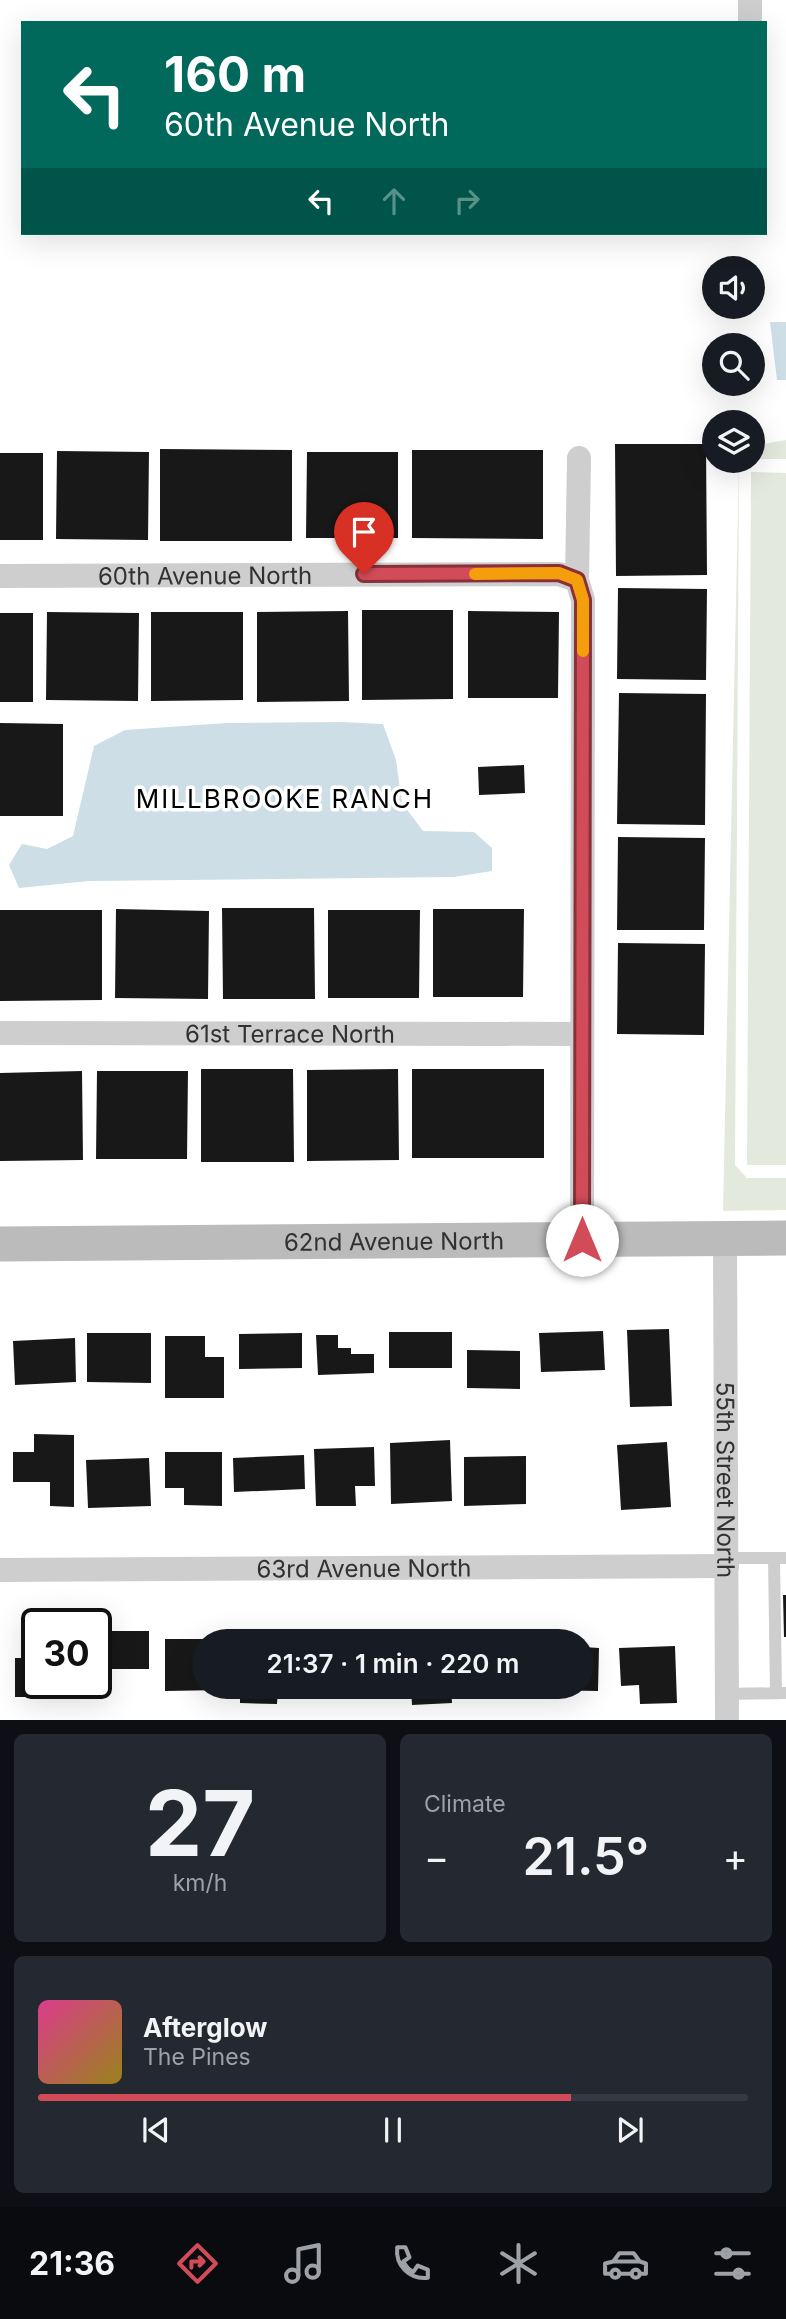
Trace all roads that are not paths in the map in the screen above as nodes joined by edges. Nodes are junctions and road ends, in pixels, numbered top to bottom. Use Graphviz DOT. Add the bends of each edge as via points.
graph roads {
  1 [pos="750,0"];
  2 [pos="750,21"];
  3 [pos="579,457"];
  4 [pos="0,576"];
  5 [pos="577,580"];
  6 [pos="0,1033"];
  7 [pos="581,1034"];
  8 [pos="725,1238"];
  9 [pos="786,1238"];
  10 [pos="582,1240"];
  11 [pos="0,1244"];
  12 [pos="780,1559"];
  13 [pos="727,1562"];
  14 [pos="0,1570"];
  15 [pos="781,1693"];
  16 [pos="727,1694"];
  17 [pos="727,1720"];
  1 -- 2 [label="street"];
  3 -- 5 [label="street"];
  4 -- 5 [label="street, 60th Avenue North" via="559,573"];
  5 -- 7 [label="street" via="583,600"];
  6 -- 7 [label="street, 61st Terrace North"];
  7 -- 10 [label="street"];
  8 -- 9 [label="street, 62nd Avenue North"];
  8 -- 10 [label="street, 62nd Avenue North"];
  8 -- 13 [label="street, 55th Street North"];
  10 -- 11 [label="street, 62nd Avenue North"];
  12 -- 13 [label="lane"];
  12 -- 15 [label="lane"];
  13 -- 14 [label="street, 63rd Avenue North"];
  13 -- 16 [label="street, 55th Street North"];
  15 -- 16 [label="lane"];
  16 -- 17 [label="street, 55th Street North"];
}
